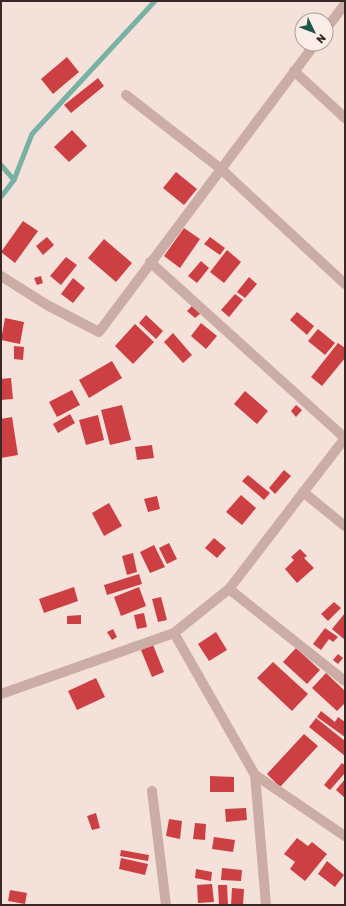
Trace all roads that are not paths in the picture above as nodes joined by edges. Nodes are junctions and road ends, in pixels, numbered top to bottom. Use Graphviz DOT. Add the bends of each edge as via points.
graph roads {
  1 [pos="345,4"];
  2 [pos="334,18"];
  3 [pos="309,52"];
  4 [pos="294,71"];
  5 [pos="126,95"];
  6 [pos="345,118"];
  7 [pos="221,169"];
  8 [pos="150,262"];
  9 [pos="1,276"];
  10 [pos="345,284"];
  11 [pos="345,438"];
  12 [pos="303,492"];
  13 [pos="345,526"];
  14 [pos="229,589"];
  15 [pos="174,633"];
  16 [pos="345,681"];
  17 [pos="1,694"];
  18 [pos="255,775"];
  19 [pos="152,791"];
  20 [pos="345,836"];
  21 [pos="166,905"];
  22 [pos="266,905"];
  1 -- 2 [label="street"];
  3 -- 4 [label="street"];
  4 -- 6 [label="street"];
  4 -- 7 [label="street"];
  5 -- 7 [label="street"];
  7 -- 8 [label="street"];
  7 -- 10 [label="street"];
  8 -- 9 [label="street" via="99,332 47,305"];
  8 -- 11 [label="street"];
  11 -- 12 [label="street"];
  12 -- 13 [label="street"];
  12 -- 14 [label="street"];
  14 -- 15 [label="street"];
  14 -- 16 [label="street"];
  15 -- 17 [label="street"];
  15 -- 18 [label="street"];
  18 -- 20 [label="street"];
  18 -- 22 [label="street"];
  19 -- 21 [label="street"];
}
